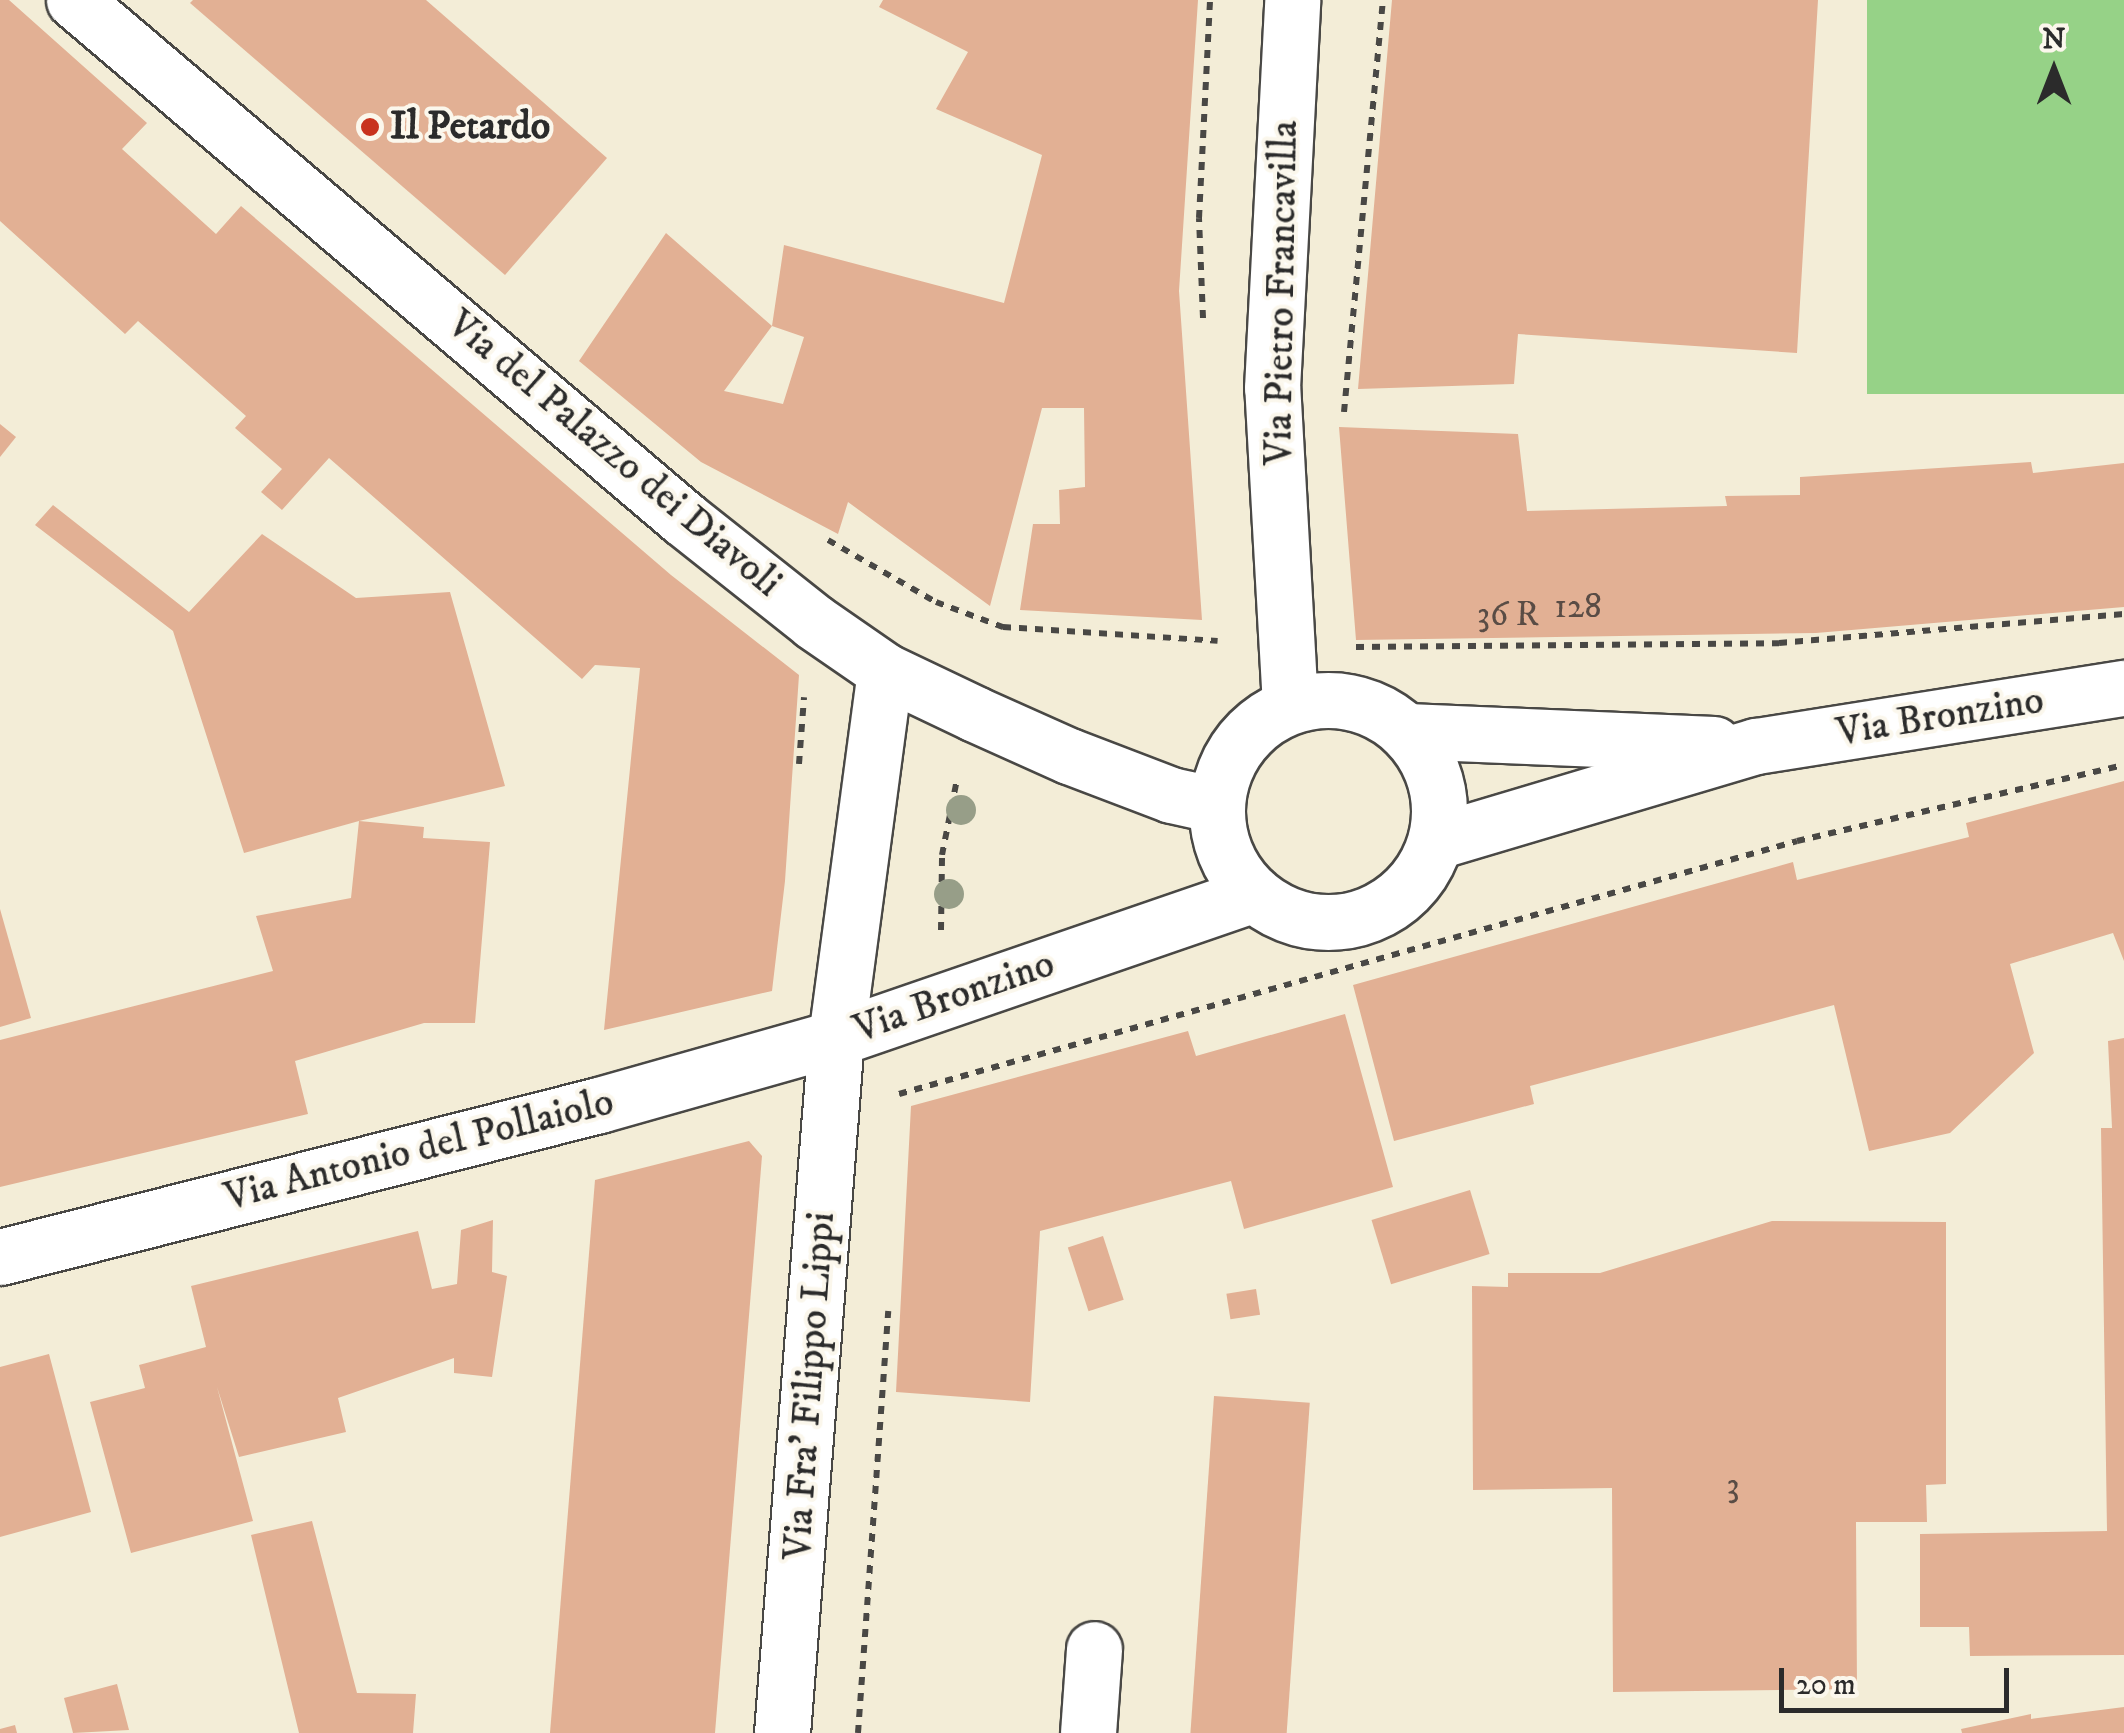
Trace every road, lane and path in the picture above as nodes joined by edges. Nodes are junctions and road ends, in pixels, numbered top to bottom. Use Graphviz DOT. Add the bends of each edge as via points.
graph roads {
  1 [pos="74,0"];
  2 [pos="1292,0"];
  3 [pos="1384,0"];
  4 [pos="1336,413"];
  5 [pos="815,533"];
  6 [pos="2124,614"];
  7 [pos="1218,642"];
  8 [pos="1348,647"];
  9 [pos="885,671"];
  10 [pos="2124,688"];
  11 [pos="804,693"];
  12 [pos="1290,705"];
  13 [pos="1407,731"];
  14 [pos="1756,746"];
  15 [pos="2124,765"];
  16 [pos="798,768"];
  17 [pos="959,768"];
  18 [pos="1216,805"];
  19 [pos="1437,841"];
  20 [pos="1254,894"];
  21 [pos="941,932"];
  22 [pos="836,1038"];
  23 [pos="898,1112"];
  24 [pos="0,1257"];
  25 [pos="889,1303"];
  26 [pos="1094,1648"];
  27 [pos="782,1733"];
  28 [pos="858,1733"];
  29 [pos="1088,1733"];
  1 -- 9 [label="street, Via del Palazzo dei Diavoli" via="683,518"];
  2 -- 12 [label="street, Via Pietro Francavilla" via="1272,388"];
  3 -- 4 [label="path" via="1346,412"];
  5 -- 7 [label="path" via="936,602 1003,628"];
  6 -- 8 [label="path" via="1779,643"];
  9 -- 18 [label="street, Via del Palazzo dei Diavoli" via="1069,756"];
  9 -- 22 [label="street, Via Bronzino"];
  10 -- 14 [label="street, Via Bronzino"];
  11 -- 16 [label="path"];
  12 -- 13 [label="street, Via Bronzino" via="1352,702"];
  12 -- 18 [label="street" via="1238,745"];
  13 -- 14 [label="street, Via Bronzino"];
  13 -- 19 [label="street, Via Bronzino" via="1439,794"];
  14 -- 19 [label="street, Via Bronzino"];
  15 -- 23 [label="path" via="1796,841 900,1093"];
  17 -- 21 [label="path" via="942,855"];
  18 -- 20 [label="street" via="1232,869"];
  19 -- 20 [label="street" via="1404,893 1372,914 1309,921"];
  20 -- 22 [label="street, Via Bronzino"];
  22 -- 24 [label="street, Via Antonio del Pollaiolo"];
  22 -- 27 [label="street, Via Fra' Filippo Lippi"];
  25 -- 28 [label="path"];
  26 -- 29 [label="street"];
}
